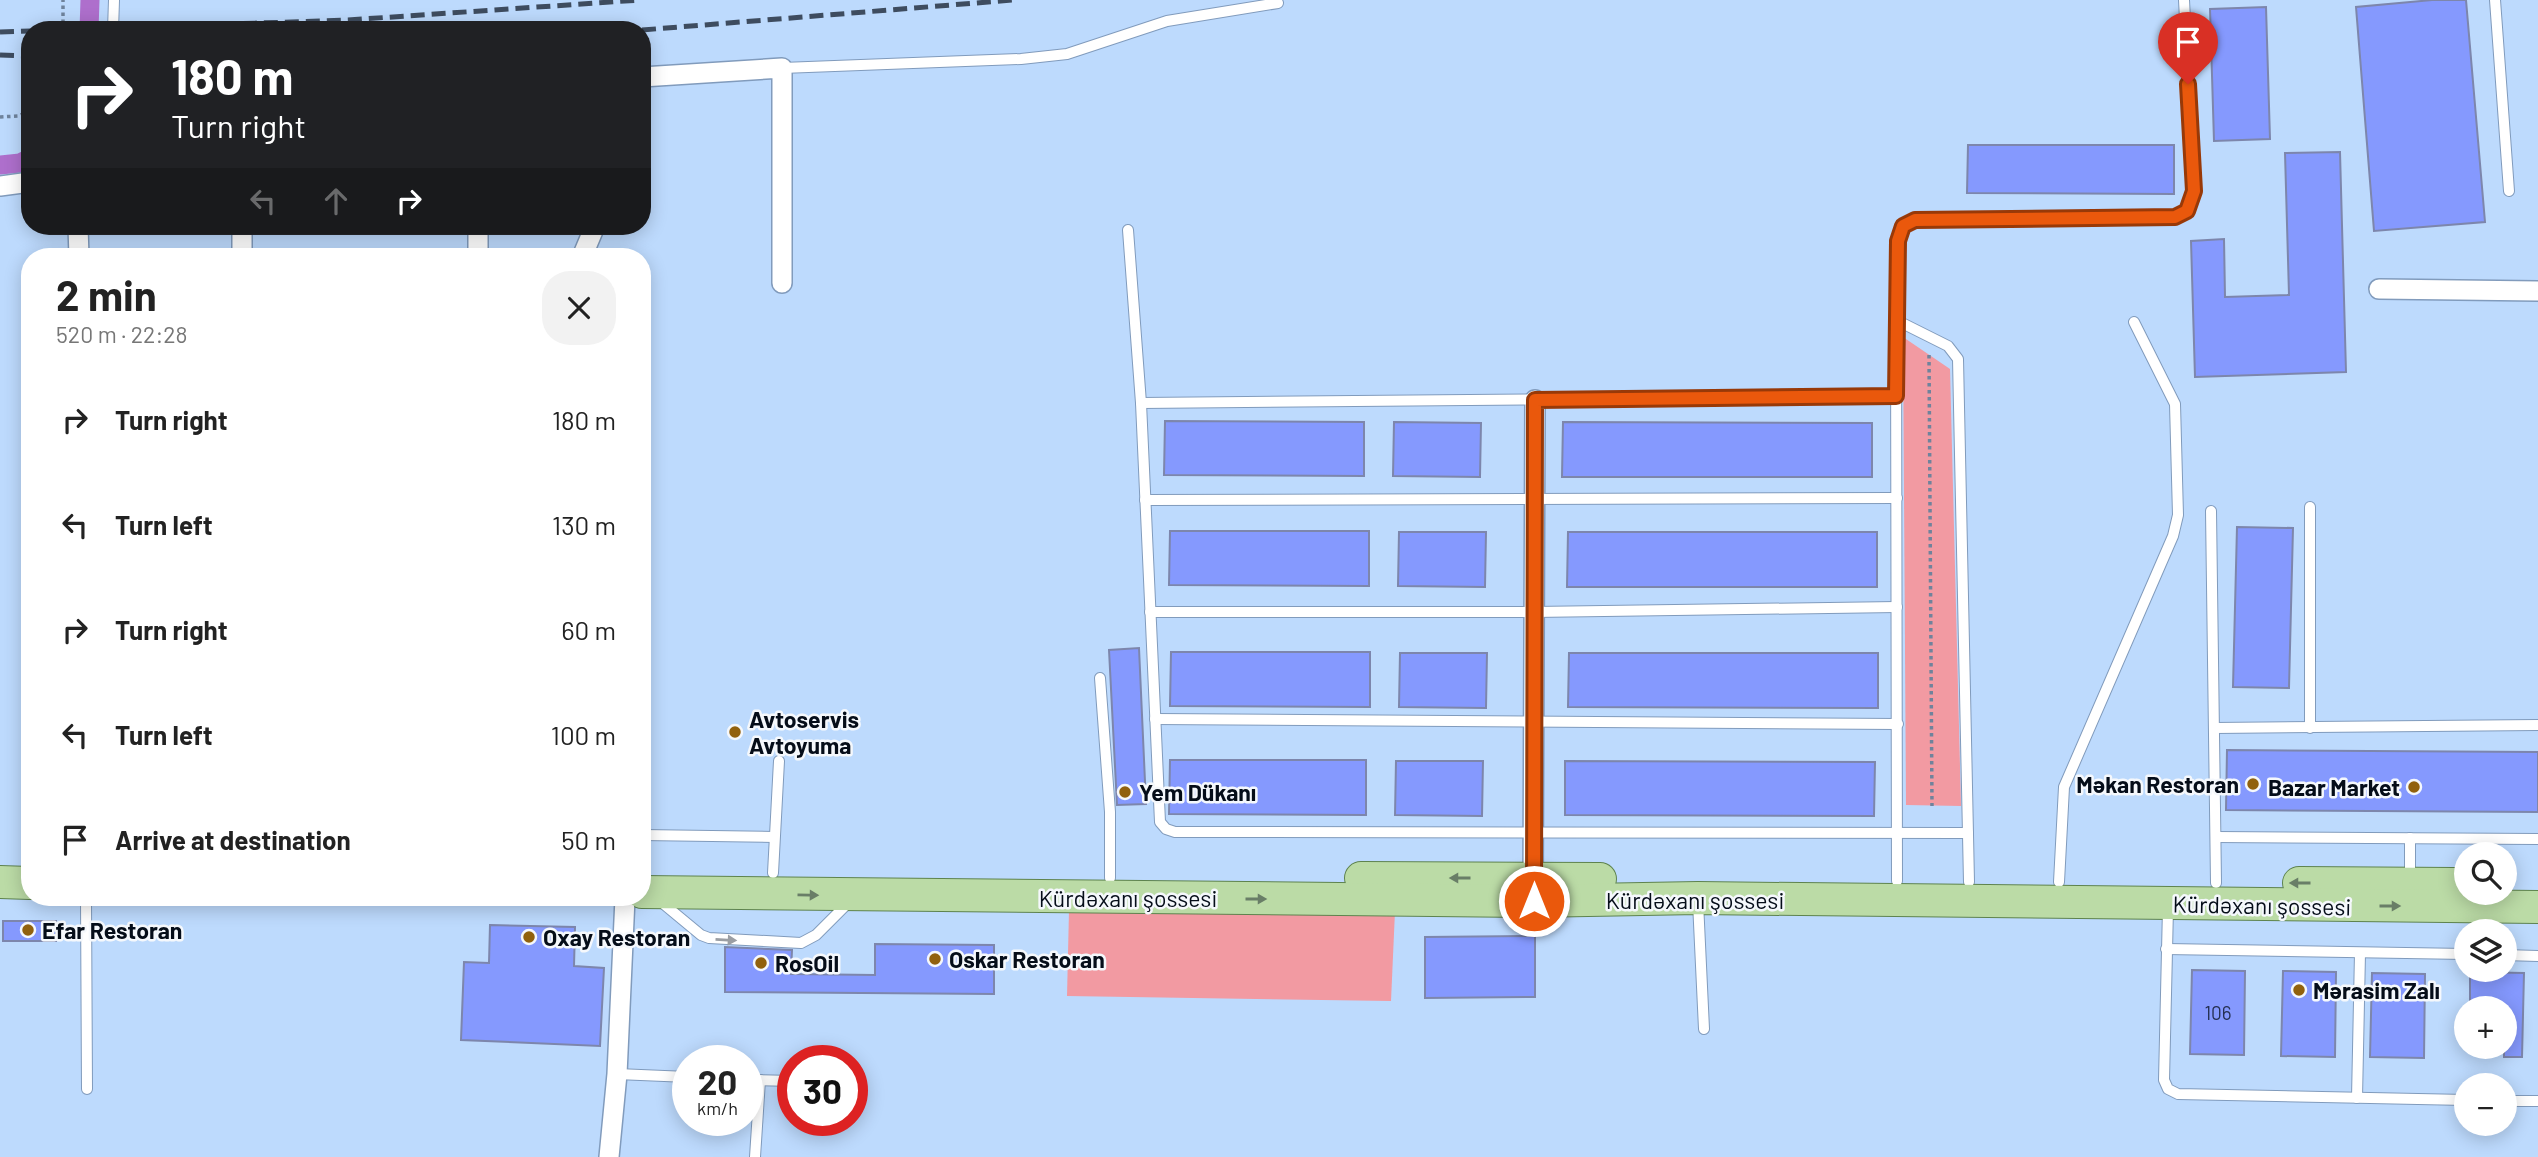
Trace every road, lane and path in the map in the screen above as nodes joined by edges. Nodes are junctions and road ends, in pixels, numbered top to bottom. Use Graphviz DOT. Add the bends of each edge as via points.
graph roads {
  1 [pos="64,0"];
  2 [pos="114,0"];
  3 [pos="2184,0"];
  4 [pos="2495,0"];
  5 [pos="1278,3"];
  6 [pos="63,21"];
  7 [pos="113,21"];
  8 [pos="782,68"];
  9 [pos="651,76"];
  10 [pos="21,115"];
  11 [pos="0,117"];
  12 [pos="21,183"];
  13 [pos="0,186"];
  14 [pos="2509,191"];
  15 [pos="1128,230"];
  16 [pos="782,283"];
  17 [pos="2379,289"];
  18 [pos="2538,291"];
  19 [pos="1896,320"];
  20 [pos="2134,322"];
  21 [pos="1930,355"];
  22 [pos="1896,396"];
  23 [pos="1535,400"];
  24 [pos="1141,403"];
  25 [pos="1897,498"];
  26 [pos="1145,500"];
  27 [pos="1534,500"];
  28 [pos="2310,507"];
  29 [pos="2211,511"];
  30 [pos="1897,607"];
  31 [pos="1150,612"];
  32 [pos="1534,612"];
  33 [pos="1100,678"];
  34 [pos="1155,719"];
  35 [pos="1533,723"];
  36 [pos="1898,724"];
  37 [pos="2538,726"];
  38 [pos="2215,728"];
  39 [pos="2309,728"];
  40 [pos="779,761"];
  41 [pos="1931,806"];
  42 [pos="1899,833"];
  43 [pos="1968,833"];
  44 [pos="1533,834"];
  45 [pos="651,835"];
  46 [pos="774,837"];
  47 [pos="2216,837"];
  48 [pos="2410,838"];
  49 [pos="2538,839"];
  50 [pos="0,861"];
  51 [pos="21,861"];
  52 [pos="773,873"];
  53 [pos="1110,877"];
  54 [pos="1897,881"];
  55 [pos="0,882"];
  56 [pos="1969,882"];
  57 [pos="2059,882"];
  58 [pos="21,883"];
  59 [pos="2216,883"];
  60 [pos="2409,884"];
  61 [pos="2454,885"];
  62 [pos="2517,885"];
  63 [pos="2538,885"];
  64 [pos="651,886"];
  65 [pos="651,887"];
  66 [pos="1534,890"];
  67 [pos="651,894"];
  68 [pos="855,895"];
  69 [pos="1698,898"];
  70 [pos="2168,904"];
  71 [pos="86,906"];
  72 [pos="639,906"];
  73 [pos="2538,907"];
  74 [pos="2166,949"];
  75 [pos="2360,953"];
  76 [pos="2454,954"];
  77 [pos="2517,955"];
  78 [pos="2538,956"];
  79 [pos="1704,1029"];
  80 [pos="617,1074"];
  81 [pos="672,1076"];
  82 [pos="86,1088"];
  83 [pos="2357,1098"];
  84 [pos="2454,1100"];
  85 [pos="2517,1101"];
  86 [pos="2538,1101"];
  87 [pos="756,1136"];
  88 [pos="609,1157"];
  89 [pos="755,1157"];
  1 -- 6 [label="path"];
  2 -- 7 [label="lane"];
  3 -- 19 [label="lane" via="2194,191 2187,211 2175,217 1915,220 1903,226 1898,241"];
  4 -- 14 [label="lane"];
  5 -- 8 [label="lane" via="1167,21 1067,54"];
  8 -- 9 [label="street"];
  8 -- 16 [label="street"];
  10 -- 11 [label="path"];
  12 -- 13 [label="street"];
  15 -- 24 [label="lane"];
  17 -- 18 [label="street"];
  19 -- 22 [label="lane"];
  19 -- 43 [label="lane" via="1948,346 1958,359"];
  20 -- 57 [label="lane" via="2175,404 2178,515 2173,536 2064,786"];
  21 -- 41 [label="path"];
  22 -- 23 [label="lane"];
  22 -- 25 [label="lane"];
  23 -- 24 [label="lane"];
  23 -- 27 [label="street"];
  24 -- 26 [label="lane"];
  25 -- 27 [label="lane"];
  25 -- 30 [label="lane"];
  26 -- 27 [label="lane"];
  26 -- 31 [label="lane"];
  27 -- 32 [label="street"];
  28 -- 39 [label="lane"];
  29 -- 38 [label="lane"];
  30 -- 32 [label="lane"];
  30 -- 36 [label="lane"];
  31 -- 32 [label="lane"];
  31 -- 34 [label="lane"];
  32 -- 35 [label="street"];
  33 -- 53 [label="lane"];
  34 -- 35 [label="lane"];
  34 -- 44 [label="lane" via="1160,821 1175,832"];
  35 -- 36 [label="lane"];
  35 -- 44 [label="street"];
  36 -- 42 [label="lane"];
  37 -- 39 [label="lane"];
  38 -- 39 [label="lane"];
  38 -- 47 [label="lane"];
  40 -- 46 [label="lane"];
  42 -- 43 [label="lane"];
  42 -- 44 [label="lane"];
  42 -- 54 [label="lane"];
  43 -- 56 [label="lane"];
  44 -- 66 [label="street"];
  45 -- 46 [label="lane"];
  46 -- 52 [label="lane"];
  47 -- 48 [label="lane"];
  47 -- 59 [label="lane"];
  48 -- 49 [label="lane"];
  48 -- 60 [label="lane"];
  50 -- 51 [label="main road"];
  52 -- 53 [label="main road, Kürdəxanı şossesi"];
  52 -- 64 [label="main road, Kürdəxanı şossesi"];
  66 -- 53 [label="main road, Kürdəxanı şossesi, one-way"];
  54 -- 56 [label="main road, Kürdəxanı şossesi"];
  54 -- 66 [label="main road, Kürdəxanı şossesi"];
  55 -- 58 [label="main road"];
  56 -- 57 [label="main road, Kürdəxanı şossesi"];
  57 -- 59 [label="main road, Kürdəxanı şossesi"];
  60 -- 59 [label="main road, Kürdəxanı şossesi, one-way"];
  60 -- 61 [label="main road, Kürdəxanı şossesi"];
  62 -- 63 [label="main road"];
  65 -- 68 [label="main road, Kürdəxanı şossesi, one-way"];
  68 -- 66 [label="main road, Kürdəxanı şossesi, one-way"];
  66 -- 69 [label="main road, Kürdəxanı şossesi"];
  67 -- 68 [label="lane, one-way" via="709,938 801,943 816,935"];
  69 -- 70 [label="main road, Kürdəxanı şossesi"];
  69 -- 79 [label="lane"];
  70 -- 73 [label="main road, Kürdəxanı şossesi, one-way"];
  70 -- 74 [label="lane"];
  71 -- 82 [label="lane"];
  72 -- 80 [label="street"];
  74 -- 75 [label="lane"];
  74 -- 83 [label="lane" via="2164,1080 2168,1089 2178,1094"];
  75 -- 76 [label="lane"];
  75 -- 83 [label="lane"];
  77 -- 78 [label="lane"];
  80 -- 81 [label="lane"];
  80 -- 88 [label="street"];
  83 -- 84 [label="lane"];
  85 -- 86 [label="lane"];
  87 -- 89 [label="lane"];
}
